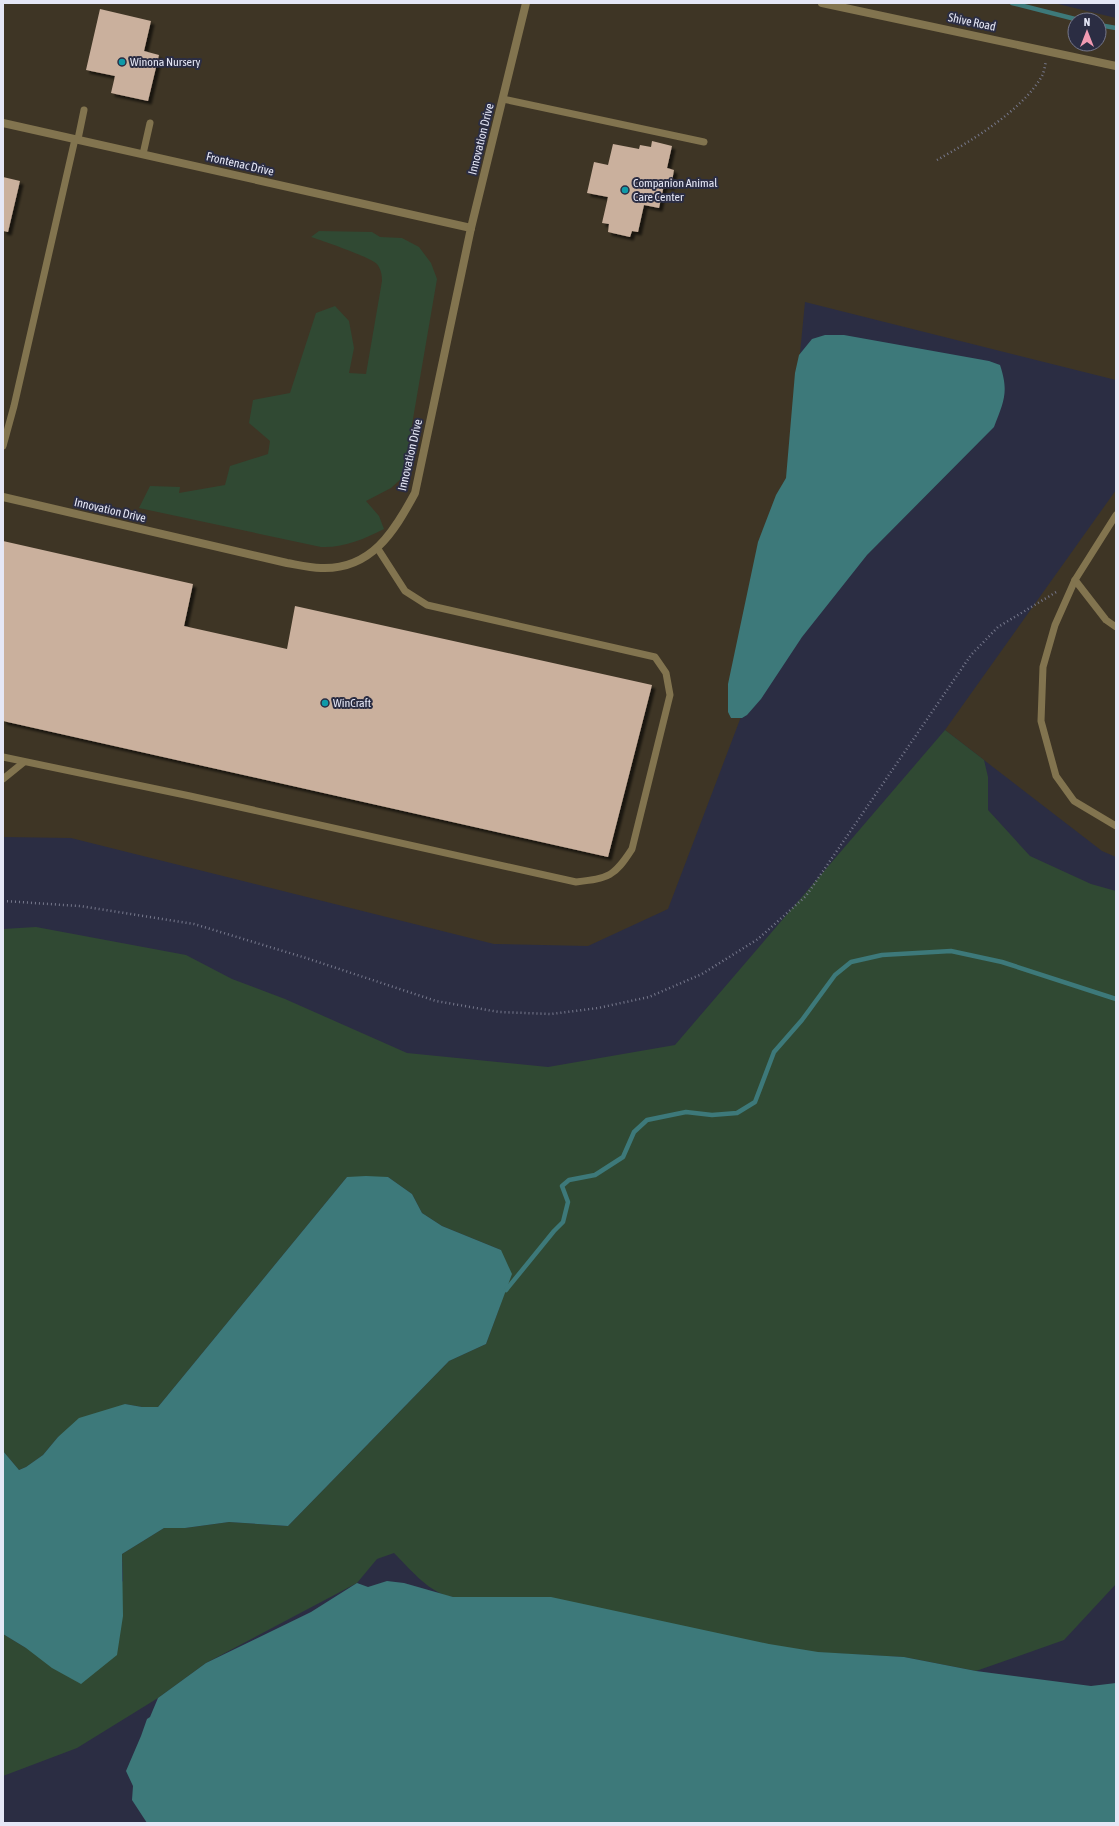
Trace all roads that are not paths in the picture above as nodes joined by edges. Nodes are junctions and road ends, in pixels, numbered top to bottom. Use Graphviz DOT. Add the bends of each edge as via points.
graph roads {
  1 [pos="526,3"];
  2 [pos="822,3"];
  3 [pos="1116,66"];
  4 [pos="503,99"];
  5 [pos="84,110"];
  6 [pos="3,122"];
  7 [pos="150,123"];
  8 [pos="76,139"];
  9 [pos="704,142"];
  10 [pos="143,154"];
  11 [pos="471,228"];
  12 [pos="3,446"];
  13 [pos="3,497"];
  14 [pos="1116,515"];
  15 [pos="378,549"];
  16 [pos="1075,580"];
  17 [pos="1116,627"];
  18 [pos="3,757"];
  19 [pos="24,762"];
  20 [pos="3,778"];
  21 [pos="1116,826"];
  1 -- 4 [label="street, Innovation Drive"];
  2 -- 3 [label="street, Shive Road"];
  4 -- 9 [label="lane"];
  4 -- 11 [label="street, Innovation Drive"];
  5 -- 8 [label="lane"];
  6 -- 8 [label="street, Frontenac Drive"];
  7 -- 10 [label="lane"];
  8 -- 10 [label="street, Frontenac Drive"];
  8 -- 12 [label="lane"];
  10 -- 11 [label="street, Frontenac Drive"];
  11 -- 15 [label="street, Innovation Drive" via="415,493 398,524"];
  13 -- 15 [label="street, Innovation Drive" via="281,562 321,568 351,565"];
  14 -- 16 [label="lane"];
  15 -- 19 [label="lane" via="405,591 427,605 655,658 666,673 670,695 632,849 619,869 600,879 576,882 158,789"];
  16 -- 17 [label="lane" via="1106,620"];
  16 -- 21 [label="lane" via="1055,625 1043,667 1042,721 1056,776 1074,801"];
  18 -- 19 [label="lane"];
  19 -- 20 [label="lane"];
}
